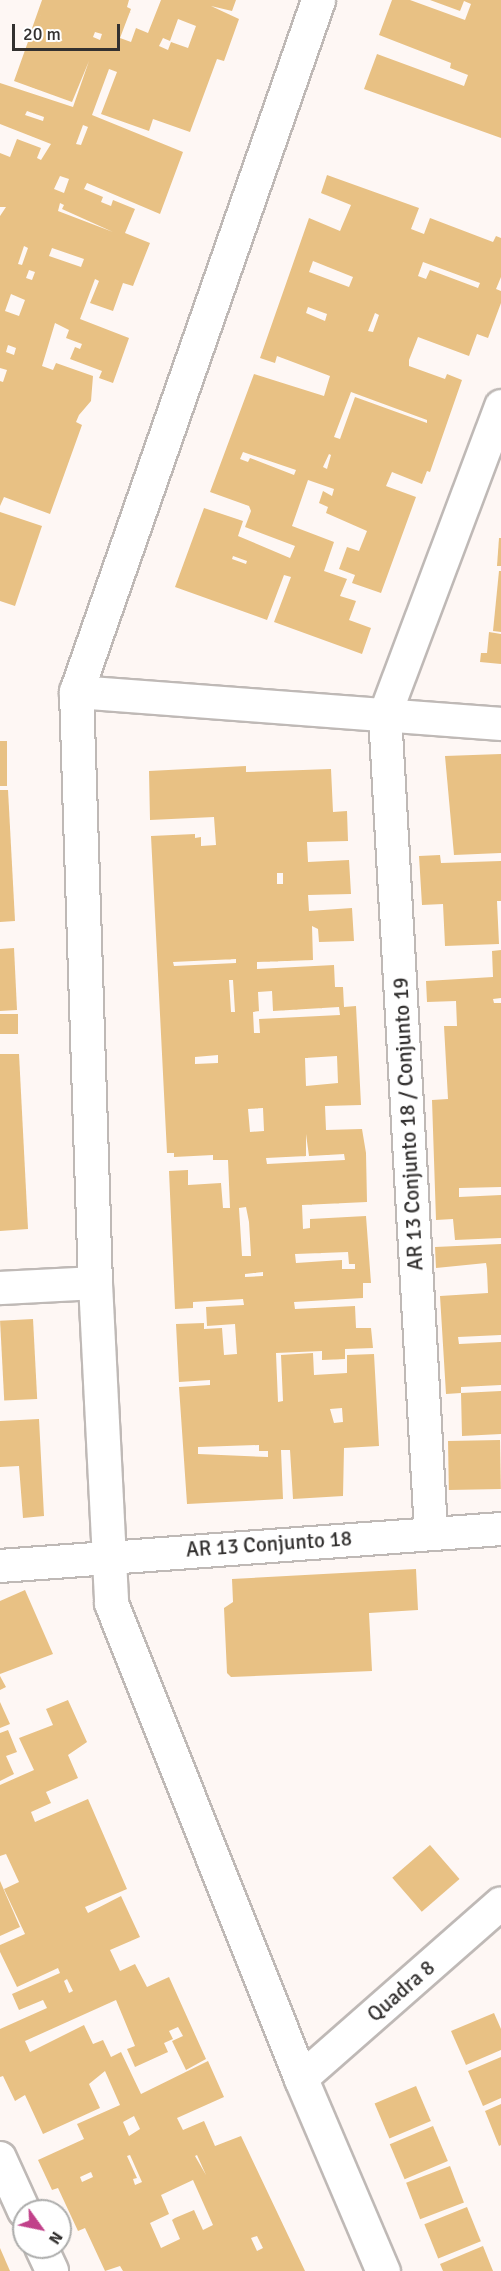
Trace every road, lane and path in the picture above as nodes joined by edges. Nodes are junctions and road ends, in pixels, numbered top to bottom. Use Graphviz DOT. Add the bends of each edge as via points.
graph roads {
  1 [pos="318,0"];
  2 [pos="501,406"];
  3 [pos="493,448"];
  4 [pos="76,692"];
  5 [pos="385,715"];
  6 [pos="501,724"];
  7 [pos="95,1283"];
  8 [pos="0,1288"];
  9 [pos="501,1529"];
  10 [pos="430,1532"];
  11 [pos="107,1556"];
  12 [pos="0,1566"];
  13 [pos="501,1902"];
  14 [pos="300,2079"];
  15 [pos="0,2158"];
  16 [pos="19,2199"];
  17 [pos="383,2271"];
  1 -- 4 [label="street"];
  2 -- 3 [label="street"];
  3 -- 5 [label="street"];
  4 -- 5 [label="street"];
  4 -- 7 [label="street"];
  5 -- 6 [label="street"];
  5 -- 10 [label="street, AR 13 Conjunto 18 / Conjunto 19"];
  7 -- 8 [label="street"];
  7 -- 11 [label="street"];
  9 -- 10 [label="street, AR 13 Conjunto 18"];
  10 -- 11 [label="street, AR 13 Conjunto 18"];
  11 -- 12 [label="street, AR 13 Conjunto 18"];
  11 -- 14 [label="street" via="111,1603"];
  13 -- 14 [label="street, Quadra 8"];
  14 -- 17 [label="street"];
  15 -- 16 [label="street"];
}
